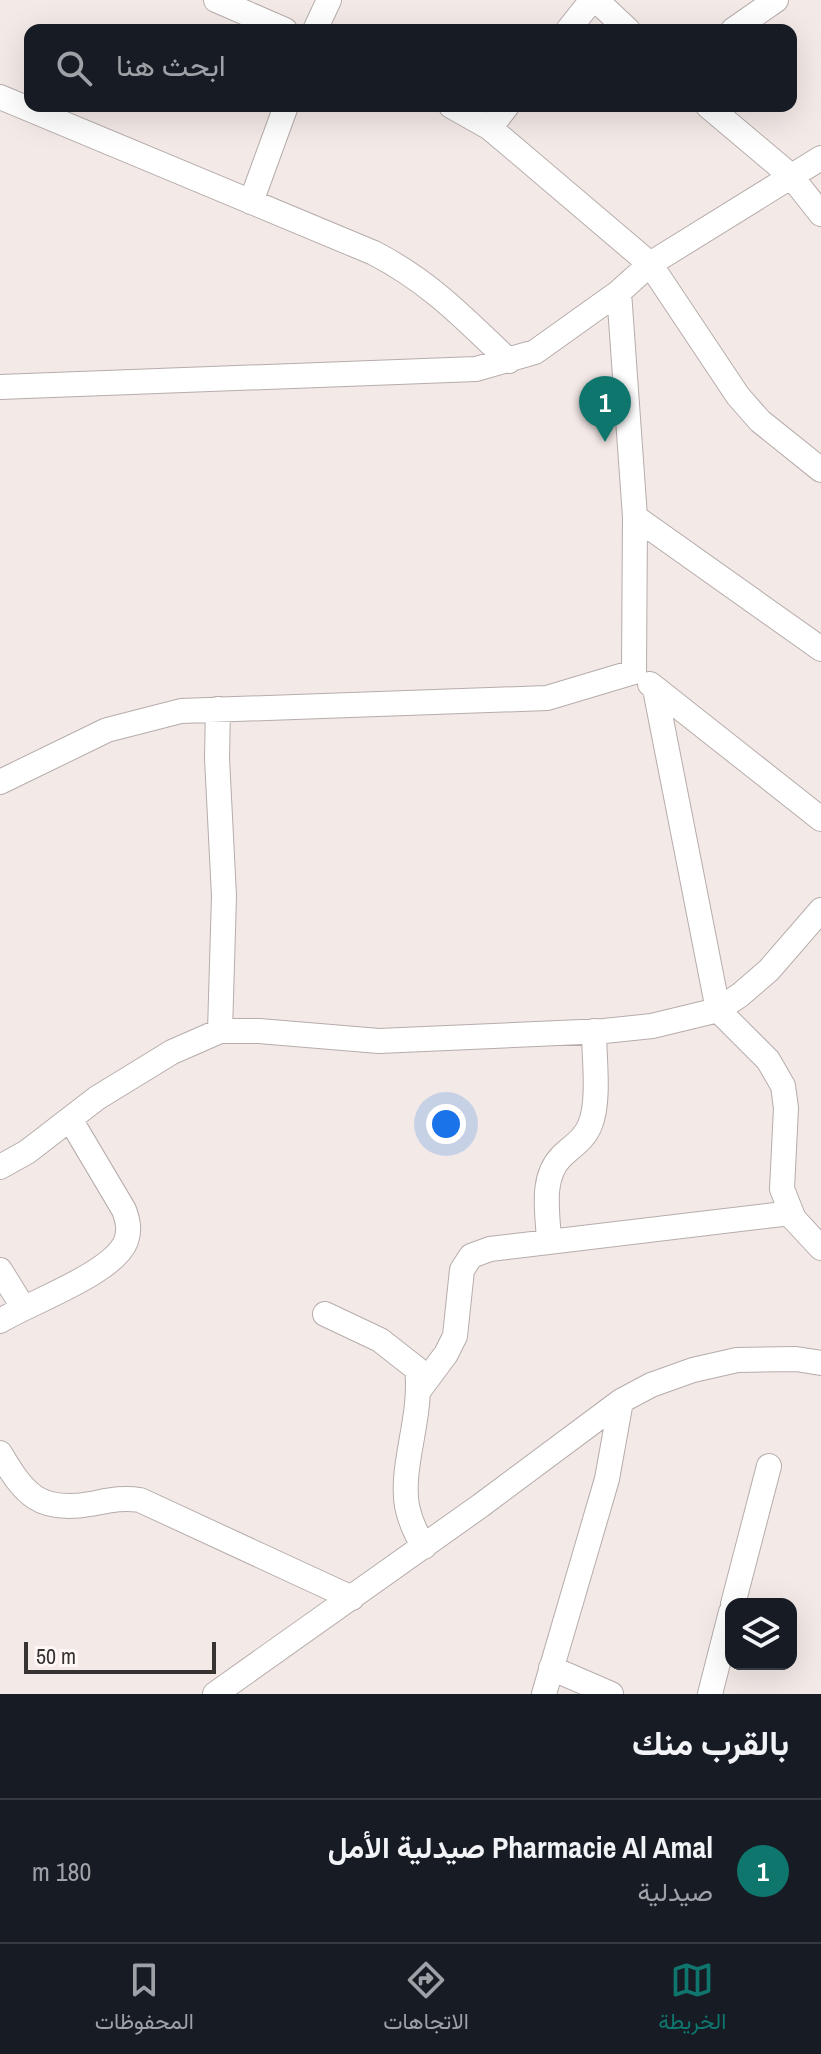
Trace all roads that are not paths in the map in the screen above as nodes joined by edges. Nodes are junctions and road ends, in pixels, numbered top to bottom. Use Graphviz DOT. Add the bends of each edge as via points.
graph roads {
  1 [pos="216,0"];
  2 [pos="329,0"];
  3 [pos="594,0"];
  4 [pos="776,0"];
  5 [pos="271,24"];
  6 [pos="318,24"];
  7 [pos="573,24"];
  8 [pos="621,24"];
  9 [pos="742,24"];
  10 [pos="0,97"];
  11 [pos="24,107"];
  12 [pos="36,112"];
  13 [pos="284,112"];
  14 [pos="462,112"];
  15 [pos="502,112"];
  16 [pos="715,112"];
  17 [pos="490,128"];
  18 [pos="821,158"];
  19 [pos="791,176"];
  20 [pos="251,202"];
  21 [pos="821,214"];
  22 [pos="650,264"];
  23 [pos="619,292"];
  24 [pos="509,361"];
  25 [pos="0,387"];
  26 [pos="821,470"];
  27 [pos="635,517"];
  28 [pos="821,649"];
  29 [pos="634,672"];
  30 [pos="655,689"];
  31 [pos="218,709"];
  32 [pos="0,782"];
  33 [pos="821,819"];
  34 [pos="821,910"];
  35 [pos="718,1010"];
  36 [pos="220,1031"];
  37 [pos="594,1031"];
  38 [pos="70,1119"];
  39 [pos="0,1167"];
  40 [pos="791,1213"];
  41 [pos="549,1242"];
  42 [pos="821,1248"];
  43 [pos="0,1270"];
  44 [pos="23,1307"];
  45 [pos="325,1314"];
  46 [pos="0,1321"];
  47 [pos="821,1363"];
  48 [pos="420,1389"];
  49 [pos="621,1401"];
  50 [pos="0,1453"];
  51 [pos="769,1466"];
  52 [pos="424,1547"];
  53 [pos="352,1598"];
  54 [pos="735,1598"];
  55 [pos="725,1635"];
  56 [pos="551,1668"];
  57 [pos="215,1694"];
  58 [pos="544,1694"];
  59 [pos="611,1694"];
  60 [pos="710,1694"];
  1 -- 5 [label="street"];
  2 -- 6 [label="street"];
  3 -- 7 [label="street"];
  3 -- 8 [label="street"];
  4 -- 9 [label="street"];
  10 -- 11 [label="street"];
  12 -- 20 [label="street"];
  13 -- 20 [label="street"];
  14 -- 17 [label="street"];
  15 -- 17 [label="street"];
  16 -- 19 [label="street"];
  17 -- 22 [label="street"];
  18 -- 19 [label="street"];
  19 -- 21 [label="street"];
  19 -- 22 [label="street"];
  20 -- 24 [label="street" via="409,271"];
  22 -- 23 [label="street"];
  22 -- 26 [label="street" via="738,396 760,421"];
  23 -- 24 [label="street" via="535,352"];
  23 -- 27 [label="street"];
  24 -- 25 [label="street" via="476,369"];
  27 -- 28 [label="street"];
  27 -- 29 [label="street"];
  29 -- 30 [label="street"];
  29 -- 31 [label="street" via="547,698"];
  30 -- 33 [label="street"];
  30 -- 35 [label="street"];
  31 -- 32 [label="street" via="181,711 107,730"];
  31 -- 36 [label="street" via="224,896"];
  34 -- 35 [label="street" via="769,970"];
  35 -- 37 [label="street" via="652,1026"];
  35 -- 40 [label="street" via="768,1060 783,1086 782,1189"];
  36 -- 37 [label="street" via="379,1041"];
  36 -- 38 [label="street" via="172,1052"];
  37 -- 41 [label="street" via="595,1109 581,1141 553,1166 547,1187"];
  38 -- 39 [label="street"];
  38 -- 44 [label="street" via="124,1210 129,1232 122,1248 93,1274"];
  40 -- 41 [label="street"];
  40 -- 42 [label="street"];
  41 -- 48 [label="street" via="471,1256 462,1270 455,1336"];
  43 -- 44 [label="street"];
  44 -- 46 [label="street"];
  45 -- 48 [label="street" via="406,1358 417,1369"];
  47 -- 49 [label="street" via="737,1360 665,1380"];
  48 -- 52 [label="street" via="407,1504"];
  49 -- 52 [label="street"];
  49 -- 56 [label="street" via="607,1479"];
  50 -- 53 [label="street" via="28,1493 47,1506 140,1500"];
  51 -- 54 [label="street"];
  52 -- 53 [label="street"];
  53 -- 57 [label="street"];
  55 -- 60 [label="street"];
  56 -- 58 [label="street"];
  56 -- 59 [label="street"];
}
